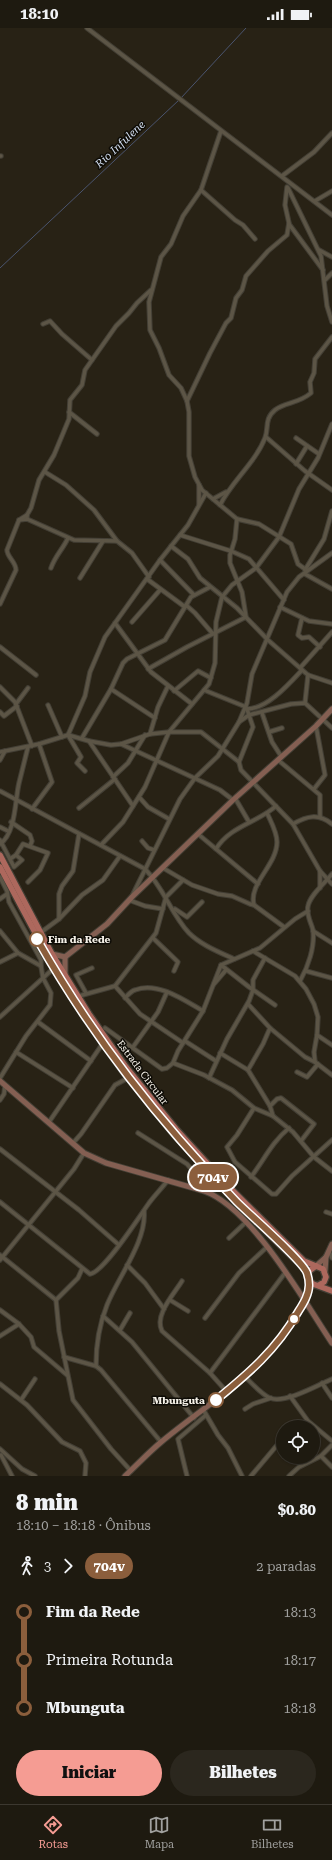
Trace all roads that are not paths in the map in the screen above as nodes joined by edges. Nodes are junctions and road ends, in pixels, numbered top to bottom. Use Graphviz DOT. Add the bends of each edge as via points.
graph roads {
  1 [pos="87,28"];
  2 [pos="221,131"];
  3 [pos="332,133"];
  4 [pos="282,176"];
  5 [pos="288,181"];
  6 [pos="287,187"];
  7 [pos="201,190"];
  8 [pos="332,190"];
  9 [pos="315,201"];
  10 [pos="332,215"];
  11 [pos="289,223"];
  12 [pos="295,233"];
  13 [pos="287,234"];
  14 [pos="255,239"];
  15 [pos="319,250"];
  16 [pos="332,257"];
  17 [pos="324,271"];
  18 [pos="332,273"];
  19 [pos="325,280"];
  20 [pos="152,290"];
  21 [pos="331,317"];
  22 [pos="332,322"];
  23 [pos="43,324"];
  24 [pos="332,337"];
  25 [pos="92,360"];
  26 [pos="187,401"];
  27 [pos="69,412"];
  28 [pos="332,424"];
  29 [pos="97,434"];
  30 [pos="266,437"];
  31 [pos="296,438"];
  32 [pos="307,446"];
  33 [pos="319,454"];
  34 [pos="296,464"];
  35 [pos="45,472"];
  36 [pos="309,474"];
  37 [pos="198,484"];
  38 [pos="332,490"];
  39 [pos="227,491"];
  40 [pos="206,493"];
  41 [pos="213,499"];
  42 [pos="220,505"];
  43 [pos="199,506"];
  44 [pos="332,512"];
  45 [pos="27,515"];
  46 [pos="27,519"];
  47 [pos="237,519"];
  48 [pos="19,520"];
  49 [pos="180,534"];
  50 [pos="279,537"];
  51 [pos="68,538"];
  52 [pos="103,541"];
  53 [pos="117,541"];
  54 [pos="171,546"];
  55 [pos="231,551"];
  56 [pos="332,553"];
  57 [pos="160,560"];
  58 [pos="51,568"];
  59 [pos="256,568"];
  60 [pos="305,569"];
  61 [pos="303,574"];
  62 [pos="80,578"];
  63 [pos="148,578"];
  64 [pos="238,581"];
  65 [pos="210,587"];
  66 [pos="332,589"];
  67 [pos="160,590"];
  68 [pos="194,595"];
  69 [pos="222,597"];
  70 [pos="284,600"];
  71 [pos="0,604"];
  72 [pos="185,606"];
  73 [pos="280,607"];
  74 [pos="246,617"];
  75 [pos="302,618"];
  76 [pos="132,622"];
  77 [pos="115,623"];
  78 [pos="332,624"];
  79 [pos="332,632"];
  80 [pos="214,634"];
  81 [pos="268,640"];
  82 [pos="0,647"];
  83 [pos="320,647"];
  84 [pos="137,654"];
  85 [pos="148,669"];
  86 [pos="301,669"];
  87 [pos="36,675"];
  88 [pos="308,675"];
  89 [pos="211,678"];
  90 [pos="332,683"];
  91 [pos="168,686"];
  92 [pos="0,687"];
  93 [pos="28,688"];
  94 [pos="111,689"];
  95 [pos="204,690"];
  96 [pos="174,691"];
  97 [pos="305,703"];
  98 [pos="192,704"];
  99 [pos="16,705"];
  100 [pos="48,705"];
  101 [pos="246,708"];
  102 [pos="332,709"];
  103 [pos="0,712"];
  104 [pos="262,713"];
  105 [pos="249,715"];
  106 [pos="4,716"];
  107 [pos="155,718"];
  108 [pos="0,719"];
  109 [pos="322,719"];
  110 [pos="239,722"];
  111 [pos="316,726"];
  112 [pos="282,728"];
  113 [pos="332,728"];
  114 [pos="169,732"];
  115 [pos="269,732"];
  116 [pos="68,735"];
  117 [pos="147,735"];
  118 [pos="62,737"];
  119 [pos="82,738"];
  120 [pos="89,741"];
  121 [pos="39,744"];
  122 [pos="121,744"];
  123 [pos="30,746"];
  124 [pos="223,749"];
  125 [pos="5,751"];
  126 [pos="136,751"];
  127 [pos="0,752"];
  128 [pos="279,758"];
  129 [pos="0,760"];
  130 [pos="157,760"];
  131 [pos="239,762"];
  132 [pos="85,771"];
  133 [pos="114,778"];
  134 [pos="195,778"];
  135 [pos="254,782"];
  136 [pos="314,789"];
  137 [pos="0,791"];
  138 [pos="138,797"];
  139 [pos="234,799"];
  140 [pos="17,801"];
  141 [pos="133,806"];
  142 [pos="276,806"];
  143 [pos="79,808"];
  144 [pos="32,809"];
  145 [pos="267,813"];
  146 [pos="320,817"];
  147 [pos="169,819"];
  148 [pos="12,822"];
  149 [pos="248,822"];
  150 [pos="293,824"];
  151 [pos="332,824"];
  152 [pos="0,827"];
  153 [pos="8,831"];
  154 [pos="80,834"];
  155 [pos="198,834"];
  156 [pos="142,841"];
  157 [pos="0,843"];
  158 [pos="101,845"];
  159 [pos="30,846"];
  160 [pos="216,849"];
  161 [pos="154,850"];
  162 [pos="0,855"];
  163 [pos="16,855"];
  164 [pos="120,856"];
  165 [pos="10,859"];
  166 [pos="0,867"];
  167 [pos="163,868"];
  168 [pos="145,869"];
  169 [pos="320,871"];
  170 [pos="332,874"];
  171 [pos="0,877"];
  172 [pos="153,878"];
  173 [pos="184,880"];
  174 [pos="327,880"];
  175 [pos="28,882"];
  176 [pos="258,884"];
  177 [pos="332,884"];
  178 [pos="320,888"];
  179 [pos="7,894"];
  180 [pos="166,897"];
  181 [pos="130,898"];
  182 [pos="0,899"];
  183 [pos="202,902"];
  184 [pos="254,904"];
  185 [pos="173,908"];
  186 [pos="163,909"];
  187 [pos="308,911"];
  188 [pos="58,919"];
  189 [pos="284,928"];
  190 [pos="0,931"];
  191 [pos="313,931"];
  192 [pos="40,933"];
  193 [pos="153,938"];
  194 [pos="332,943"];
  195 [pos="253,951"];
  196 [pos="18,953"];
  197 [pos="52,954"];
  198 [pos="66,957"];
  199 [pos="265,958"];
  200 [pos="234,959"];
  201 [pos="0,962"];
  202 [pos="221,965"];
  203 [pos="41,966"];
  204 [pos="54,968"];
  205 [pos="92,968"];
  206 [pos="226,970"];
  207 [pos="306,970"];
  208 [pos="174,971"];
  209 [pos="66,975"];
  210 [pos="43,978"];
  211 [pos="332,978"];
  212 [pos="300,981"];
  213 [pos="213,984"];
  214 [pos="115,986"];
  215 [pos="253,990"];
  216 [pos="167,992"];
  217 [pos="86,994"];
  218 [pos="79,996"];
  219 [pos="125,998"];
  220 [pos="248,1004"];
  221 [pos="275,1005"];
  222 [pos="203,1011"];
  223 [pos="0,1018"];
  224 [pos="38,1022"];
  225 [pos="151,1022"];
  226 [pos="105,1028"];
  227 [pos="270,1028"];
  228 [pos="317,1036"];
  229 [pos="184,1042"];
  230 [pos="103,1043"];
  231 [pos="332,1045"];
  232 [pos="133,1047"];
  233 [pos="16,1052"];
  234 [pos="220,1053"];
  235 [pos="91,1061"];
  236 [pos="216,1062"];
  237 [pos="173,1063"];
  238 [pos="317,1063"];
  239 [pos="248,1070"];
  240 [pos="297,1072"];
  241 [pos="332,1075"];
  242 [pos="0,1078"];
  243 [pos="128,1078"];
  244 [pos="209,1078"];
  245 [pos="0,1081"];
  246 [pos="5,1085"];
  247 [pos="73,1088"];
  248 [pos="13,1092"];
  249 [pos="4,1094"];
  250 [pos="0,1100"];
  251 [pos="270,1106"];
  252 [pos="254,1108"];
  253 [pos="272,1116"];
  254 [pos="49,1122"];
  255 [pos="289,1128"];
  256 [pos="138,1133"];
  257 [pos="332,1140"];
  258 [pos="301,1141"];
  259 [pos="73,1143"];
  260 [pos="0,1149"];
  261 [pos="84,1153"];
  262 [pos="314,1156"];
  263 [pos="332,1171"];
  264 [pos="250,1177"];
  265 [pos="168,1180"];
  266 [pos="55,1192"];
  267 [pos="214,1195"];
  268 [pos="0,1202"];
  269 [pos="144,1211"];
  270 [pos="326,1212"];
  271 [pos="332,1214"];
  272 [pos="246,1223"];
  273 [pos="29,1225"];
  274 [pos="229,1238"];
  275 [pos="332,1244"];
  276 [pos="119,1245"];
  277 [pos="267,1247"];
  278 [pos="328,1251"];
  279 [pos="1,1257"];
  280 [pos="326,1257"];
  281 [pos="332,1258"];
  282 [pos="127,1265"];
  283 [pos="316,1266"];
  284 [pos="82,1269"];
  285 [pos="326,1272"];
  286 [pos="285,1273"];
  287 [pos="308,1275"];
  288 [pos="182,1281"];
  289 [pos="332,1282"];
  290 [pos="319,1285"];
  291 [pos="332,1291"];
  292 [pos="307,1294"];
  293 [pos="56,1300"];
  294 [pos="170,1300"];
  295 [pos="304,1302"];
  296 [pos="164,1309"];
  297 [pos="0,1310"];
  298 [pos="188,1311"];
  299 [pos="130,1313"];
  300 [pos="103,1316"];
  301 [pos="205,1318"];
  302 [pos="19,1324"];
  303 [pos="120,1330"];
  304 [pos="0,1336"];
  305 [pos="332,1344"];
  306 [pos="64,1357"];
  307 [pos="96,1366"];
  308 [pos="210,1373"];
  309 [pos="67,1376"];
  310 [pos="245,1377"];
  311 [pos="34,1379"];
  312 [pos="332,1379"];
  313 [pos="322,1383"];
  314 [pos="0,1384"];
  315 [pos="227,1392"];
  316 [pos="290,1396"];
  317 [pos="271,1398"];
  318 [pos="332,1398"];
  319 [pos="21,1400"];
  320 [pos="245,1409"];
  321 [pos="205,1413"];
  322 [pos="194,1418"];
  323 [pos="161,1442"];
  324 [pos="332,1442"];
  325 [pos="332,1445"];
  326 [pos="276,1446"];
  327 [pos="0,1448"];
  328 [pos="1,1455"];
  329 [pos="321,1456"];
  330 [pos="332,1467"];
  331 [pos="131,1471"];
  332 [pos="12,1476"];
  333 [pos="35,1476"];
  334 [pos="85,1476"];
  335 [pos="125,1476"];
  336 [pos="187,1476"];
  337 [pos="242,1476"];
  338 [pos="251,1476"];
  339 [pos="289,1476"];
  1 -- 2 [label="street"];
  2 -- 4 [label="street"];
  2 -- 7 [label="street"];
  3 -- 4 [label="street" via="314,152"];
  4 -- 5 [label="street"];
  5 -- 6 [label="street"];
  5 -- 9 [label="street"];
  6 -- 11 [label="street" via="285,205"];
  6 -- 15 [label="street"];
  7 -- 14 [label="street" via="243,225"];
  7 -- 20 [label="street" via="183,216 171,244 162,254"];
  8 -- 9 [label="street"];
  9 -- 10 [label="street"];
  11 -- 12 [label="street"];
  11 -- 13 [label="street"];
  12 -- 13 [label="street"];
  12 -- 17 [label="street"];
  13 -- 26 [label="street" via="246,276 231,318 210,353"];
  15 -- 16 [label="street"];
  15 -- 17 [label="street"];
  17 -- 19 [label="street"];
  18 -- 19 [label="street"];
  19 -- 21 [label="street" via="327,306"];
  20 -- 25 [label="street" via="116,326"];
  20 -- 26 [label="street" via="148,307 150,330 160,348 169,375 182,388"];
  21 -- 22 [label="street"];
  23 -- 25 [label="street" via="50,321"];
  24 -- 30 [label="street" via="315,359 310,382 311,393 295,403 276,409 270,415"];
  25 -- 27 [label="street" via="84,373 82,385 70,400"];
  26 -- 37 [label="street" via="189,456"];
  27 -- 29 [label="street"];
  27 -- 35 [label="street" via="69,419"];
  28 -- 33 [label="street"];
  30 -- 34 [label="street"];
  30 -- 39 [label="street" via="245,470"];
  31 -- 32 [label="street"];
  32 -- 33 [label="street"];
  32 -- 34 [label="street"];
  33 -- 36 [label="street"];
  34 -- 36 [label="street"];
  35 -- 45 [label="street" via="39,480 32,508"];
  35 -- 53 [label="street" via="94,510"];
  36 -- 38 [label="street"];
  36 -- 50 [label="street" via="299,489"];
  37 -- 40 [label="street"];
  37 -- 43 [label="street"];
  39 -- 41 [label="street"];
  39 -- 42 [label="street"];
  40 -- 41 [label="street"];
  40 -- 43 [label="street"];
  41 -- 42 [label="street"];
  42 -- 47 [label="street"];
  43 -- 49 [label="street"];
  44 -- 60 [label="street" via="324,539"];
  45 -- 46 [label="street"];
  45 -- 48 [label="street"];
  46 -- 48 [label="street"];
  46 -- 51 [label="street"];
  47 -- 50 [label="street" via="256,522"];
  47 -- 55 [label="street"];
  48 -- 71 [label="street" via="7,551 16,570"];
  49 -- 54 [label="street"];
  49 -- 55 [label="street"];
  50 -- 59 [label="street"];
  50 -- 60 [label="street" via="291,544 298,564"];
  51 -- 52 [label="street"];
  51 -- 58 [label="street" via="56,555"];
  52 -- 53 [label="street"];
  52 -- 62 [label="street"];
  53 -- 63 [label="street" via="132,553"];
  54 -- 57 [label="street"];
  54 -- 65 [label="street" via="188,559"];
  55 -- 59 [label="street" via="249,559"];
  55 -- 64 [label="street" via="230,563"];
  56 -- 61 [label="street"];
  57 -- 63 [label="street"];
  57 -- 68 [label="street"];
  59 -- 64 [label="street"];
  59 -- 70 [label="street"];
  60 -- 61 [label="street"];
  61 -- 66 [label="street"];
  61 -- 70 [label="street"];
  63 -- 67 [label="street"];
  63 -- 77 [label="street"];
  64 -- 69 [label="street"];
  64 -- 74 [label="street"];
  65 -- 68 [label="street"];
  65 -- 69 [label="street"];
  67 -- 72 [label="street"];
  67 -- 76 [label="street"];
  68 -- 72 [label="street"];
  69 -- 74 [label="street"];
  69 -- 80 [label="street"];
  70 -- 73 [label="street"];
  72 -- 80 [label="street"];
  72 -- 84 [label="street" via="165,640"];
  73 -- 75 [label="street"];
  73 -- 81 [label="street"];
  74 -- 80 [label="street"];
  74 -- 81 [label="street"];
  75 -- 78 [label="street"];
  75 -- 83 [label="street" via="298,635 302,638 308,637"];
  77 -- 84 [label="street"];
  77 -- 116 [label="street" via="103,642 90,672 85,696"];
  79 -- 83 [label="street"];
  80 -- 85 [label="street"];
  80 -- 89 [label="street" via="216,656"];
  81 -- 86 [label="street"];
  81 -- 101 [label="street" via="252,674"];
  82 -- 87 [label="street"];
  83 -- 86 [label="street"];
  84 -- 85 [label="street"];
  84 -- 94 [label="street" via="123,663"];
  85 -- 91 [label="street"];
  86 -- 88 [label="street"];
  86 -- 101 [label="street" via="284,690 255,709"];
  88 -- 90 [label="street"];
  88 -- 97 [label="street"];
  89 -- 95 [label="street"];
  89 -- 96 [label="street" via="200,671"];
  91 -- 96 [label="street"];
  91 -- 107 [label="street"];
  92 -- 99 [label="street"];
  93 -- 99 [label="street"];
  94 -- 107 [label="street"];
  94 -- 119 [label="street"];
  95 -- 98 [label="street"];
  95 -- 101 [label="street"];
  96 -- 98 [label="street"];
  97 -- 104 [label="street" via="291,704"];
  97 -- 109 [label="street"];
  98 -- 114 [label="street"];
  99 -- 106 [label="street"];
  99 -- 123 [label="street"];
  100 -- 118 [label="street"];
  101 -- 105 [label="street"];
  101 -- 110 [label="street"];
  102 -- 109 [label="street"];
  103 -- 106 [label="street"];
  104 -- 105 [label="street"];
  104 -- 115 [label="street"];
  105 -- 110 [label="street"];
  105 -- 131 [label="street" via="254,727"];
  106 -- 108 [label="street"];
  107 -- 117 [label="street"];
  109 -- 111 [label="street"];
  109 -- 113 [label="street"];
  110 -- 124 [label="street"];
  111 -- 128 [label="street"];
  111 -- 136 [label="street" via="325,775"];
  112 -- 115 [label="street"];
  114 -- 117 [label="street"];
  114 -- 124 [label="street" via="203,733"];
  114 -- 130 [label="street"];
  115 -- 128 [label="street"];
  116 -- 118 [label="street"];
  116 -- 119 [label="street"];
  116 -- 132 [label="street" via="81,758 77,763"];
  117 -- 122 [label="street"];
  117 -- 126 [label="street"];
  118 -- 121 [label="street"];
  119 -- 120 [label="street"];
  120 -- 122 [label="street"];
  120 -- 133 [label="street"];
  121 -- 123 [label="street"];
  121 -- 144 [label="street" via="52,782"];
  122 -- 126 [label="street"];
  123 -- 125 [label="street"];
  123 -- 140 [label="street"];
  124 -- 131 [label="street"];
  124 -- 134 [label="street"];
  125 -- 127 [label="street"];
  125 -- 129 [label="street"];
  126 -- 130 [label="street"];
  126 -- 133 [label="street"];
  128 -- 135 [label="street"];
  128 -- 136 [label="street"];
  130 -- 134 [label="street"];
  130 -- 138 [label="street"];
  131 -- 135 [label="street" via="241,770"];
  133 -- 141 [label="street"];
  133 -- 143 [label="street"];
  134 -- 139 [label="street"];
  134 -- 147 [label="street"];
  135 -- 139 [label="street"];
  135 -- 142 [label="street"];
  136 -- 146 [label="street" via="321,798"];
  137 -- 140 [label="street"];
  138 -- 141 [label="street"];
  138 -- 147 [label="street" via="148,807"];
  139 -- 149 [label="street"];
  139 -- 155 [label="street"];
  140 -- 144 [label="street"];
  140 -- 148 [label="street"];
  141 -- 158 [label="street" via="123,822"];
  142 -- 145 [label="street"];
  142 -- 150 [label="street"];
  144 -- 154 [label="street"];
  145 -- 149 [label="street"];
  145 -- 176 [label="street" via="276,832 277,849"];
  146 -- 150 [label="street" via="307,817"];
  146 -- 151 [label="street"];
  147 -- 161 [label="street"];
  148 -- 153 [label="street"];
  148 -- 159 [label="street" via="30,835"];
  149 -- 160 [label="street" via="226,835"];
  150 -- 169 [label="street"];
  152 -- 153 [label="street"];
  153 -- 157 [label="street" via="5,840"];
  154 -- 158 [label="street"];
  154 -- 188 [label="street" via="73,871 59,894"];
  155 -- 160 [label="street"];
  155 -- 167 [label="street"];
  156 -- 161 [label="street"];
  157 -- 165 [label="street"];
  158 -- 164 [label="street"];
  159 -- 163 [label="street" via="23,844"];
  159 -- 175 [label="street" via="48,853 40,870"];
  160 -- 176 [label="street"];
  161 -- 168 [label="street"];
  162 -- 192 [label="main road, Estrada Circular"];
  163 -- 165 [label="street"];
  163 -- 165 [label="street" via="22,860 16,867"];
  164 -- 168 [label="street"];
  164 -- 188 [label="street" via="103,880 82,895"];
  166 -- 204 [label="main road, Estrada Circular"];
  167 -- 172 [label="street"];
  167 -- 173 [label="street"];
  168 -- 172 [label="street"];
  168 -- 181 [label="street"];
  169 -- 174 [label="street"];
  169 -- 178 [label="street"];
  170 -- 174 [label="street"];
  171 -- 179 [label="street"];
  172 -- 180 [label="street"];
  172 -- 181 [label="street"];
  173 -- 180 [label="street"];
  173 -- 184 [label="street" via="218,894"];
  174 -- 177 [label="street"];
  174 -- 178 [label="street"];
  176 -- 184 [label="street"];
  178 -- 187 [label="street" via="309,903"];
  179 -- 182 [label="street"];
  179 -- 203 [label="street" via="41,960"];
  180 -- 185 [label="street"];
  180 -- 186 [label="street"];
  181 -- 186 [label="street" via="145,906"];
  181 -- 198 [label="street" via="106,924"];
  183 -- 185 [label="street" via="185,918"];
  184 -- 189 [label="street"];
  185 -- 200 [label="street" via="189,933"];
  186 -- 193 [label="street"];
  187 -- 189 [label="street"];
  187 -- 191 [label="street"];
  188 -- 192 [label="street"];
  189 -- 195 [label="street"];
  190 -- 196 [label="street"];
  191 -- 194 [label="street"];
  191 -- 207 [label="street"];
  192 -- 197 [label="main road, Estrada Circular"];
  193 -- 208 [label="street" via="178,962"];
  193 -- 214 [label="street"];
  195 -- 199 [label="street"];
  195 -- 200 [label="street"];
  196 -- 201 [label="street"];
  196 -- 203 [label="street"];
  197 -- 198 [label="street"];
  197 -- 209 [label="main road, Estrada Circular"];
  198 -- 209 [label="street"];
  199 -- 212 [label="street"];
  199 -- 215 [label="street" via="253,980"];
  200 -- 202 [label="street"];
  202 -- 206 [label="street"];
  202 -- 213 [label="street"];
  203 -- 210 [label="street"];
  204 -- 210 [label="street"];
  204 -- 230 [label="main road, Estrada Circular"];
  205 -- 217 [label="street" via="76,975"];
  206 -- 213 [label="street"];
  206 -- 215 [label="street"];
  207 -- 211 [label="street"];
  207 -- 212 [label="street"];
  209 -- 218 [label="main road, Estrada Circular"];
  210 -- 223 [label="street"];
  210 -- 224 [label="street" via="52,998"];
  212 -- 228 [label="street" via="316,1010"];
  213 -- 222 [label="street"];
  214 -- 217 [label="street"];
  214 -- 219 [label="street"];
  215 -- 220 [label="street"];
  215 -- 221 [label="street"];
  216 -- 219 [label="street" via="137,989"];
  216 -- 222 [label="street"];
  216 -- 225 [label="street"];
  217 -- 218 [label="street"];
  218 -- 283 [label="main road, Estrada Circular" via="126,1067 176,1129 263,1222 304,1260"];
  219 -- 225 [label="street"];
  220 -- 227 [label="street"];
  220 -- 234 [label="street"];
  222 -- 229 [label="street"];
  224 -- 233 [label="street"];
  224 -- 235 [label="street"];
  225 -- 229 [label="street"];
  225 -- 232 [label="street"];
  226 -- 232 [label="street"];
  227 -- 238 [label="street" via="305,1057"];
  227 -- 239 [label="street"];
  228 -- 231 [label="street"];
  228 -- 238 [label="street" via="314,1052"];
  229 -- 236 [label="street"];
  229 -- 237 [label="street"];
  230 -- 235 [label="street"];
  230 -- 243 [label="main road, Estrada Circular"];
  232 -- 237 [label="street" via="162,1069"];
  233 -- 242 [label="street"];
  233 -- 247 [label="street"];
  234 -- 236 [label="street"];
  234 -- 239 [label="street"];
  235 -- 247 [label="street"];
  236 -- 244 [label="street"];
  237 -- 244 [label="street"];
  238 -- 240 [label="street" via="307,1077"];
  238 -- 241 [label="street"];
  239 -- 251 [label="street"];
  243 -- 259 [label="street" via="115,1085 82,1134"];
  243 -- 287 [label="main road, Estrada Circular" via="172,1132 241,1207 300,1262"];
  244 -- 252 [label="street" via="232,1090"];
  245 -- 246 [label="street"];
  246 -- 248 [label="street"];
  246 -- 249 [label="street"];
  247 -- 254 [label="street"];
  248 -- 249 [label="street"];
  248 -- 254 [label="street"];
  249 -- 250 [label="street"];
  251 -- 253 [label="street"];
  251 -- 258 [label="street" via="281,1098 314,1124"];
  252 -- 253 [label="street"];
  252 -- 264 [label="street" via="227,1147 235,1162"];
  253 -- 255 [label="street"];
  254 -- 259 [label="street"];
  255 -- 258 [label="street"];
  255 -- 264 [label="street" via="275,1141"];
  256 -- 267 [label="street" via="187,1164"];
  257 -- 262 [label="street"];
  258 -- 262 [label="street"];
  259 -- 261 [label="street"];
  260 -- 266 [label="street"];
  261 -- 265 [label="street" via="106,1163"];
  261 -- 266 [label="street"];
  262 -- 263 [label="street"];
  262 -- 264 [label="street" via="274,1195"];
  265 -- 267 [label="street"];
  265 -- 269 [label="street"];
  266 -- 273 [label="street"];
  266 -- 276 [label="street"];
  267 -- 272 [label="street"];
  268 -- 273 [label="street"];
  269 -- 276 [label="street"];
  269 -- 282 [label="street" via="139,1240"];
  270 -- 271 [label="street"];
  272 -- 274 [label="street"];
  272 -- 277 [label="street"];
  273 -- 279 [label="street"];
  273 -- 284 [label="street"];
  275 -- 278 [label="street"];
  276 -- 284 [label="street" via="95,1273 87,1273"];
  277 -- 286 [label="street"];
  277 -- 301 [label="street" via="239,1273"];
  278 -- 280 [label="street"];
  278 -- 281 [label="street"];
  279 -- 293 [label="street"];
  280 -- 283 [label="street"];
  280 -- 285 [label="street"];
  282 -- 296 [label="street" via="145,1283"];
  282 -- 300 [label="street"];
  283 -- 285 [label="main road"];
  283 -- 287 [label="main road"];
  284 -- 293 [label="street" via="78,1278"];
  285 -- 289 [label="main road"];
  285 -- 290 [label="main road" via="325,1280"];
  286 -- 295 [label="street"];
  286 -- 308 [label="street"];
  287 -- 290 [label="main road" via="310,1282"];
  287 -- 292 [label="street"];
  288 -- 294 [label="street"];
  290 -- 291 [label="main road"];
  290 -- 292 [label="street"];
  292 -- 295 [label="street"];
  293 -- 306 [label="street"];
  294 -- 296 [label="street"];
  294 -- 298 [label="street"];
  295 -- 305 [label="street"];
  295 -- 310 [label="street" via="274,1347"];
  296 -- 308 [label="street" via="159,1323 162,1331"];
  297 -- 302 [label="street"];
  299 -- 303 [label="street"];
  300 -- 303 [label="street"];
  300 -- 307 [label="street" via="97,1343"];
  302 -- 304 [label="street"];
  302 -- 309 [label="street" via="31,1337 34,1347"];
  303 -- 322 [label="street"];
  306 -- 307 [label="street"];
  306 -- 309 [label="street"];
  307 -- 323 [label="street"];
  308 -- 315 [label="street"];
  309 -- 331 [label="street" via="76,1404"];
  310 -- 315 [label="street"];
  310 -- 317 [label="street"];
  311 -- 319 [label="street"];
  312 -- 313 [label="street"];
  313 -- 316 [label="street"];
  313 -- 318 [label="street"];
  314 -- 319 [label="street"];
  315 -- 321 [label="street"];
  316 -- 317 [label="street"];
  316 -- 324 [label="street" via="308,1421"];
  317 -- 320 [label="street"];
  319 -- 334 [label="street" via="62,1442 80,1452 86,1463"];
  321 -- 322 [label="street"];
  321 -- 336 [label="street" via="178,1439"];
  321 -- 337 [label="street" via="228,1448"];
  322 -- 323 [label="street"];
  323 -- 331 [label="street"];
  325 -- 329 [label="street"];
  326 -- 338 [label="street"];
  327 -- 328 [label="street"];
  328 -- 332 [label="street"];
  328 -- 333 [label="street"];
  329 -- 330 [label="street"];
  329 -- 339 [label="street" via="298,1467"];
  331 -- 335 [label="street"];
}
